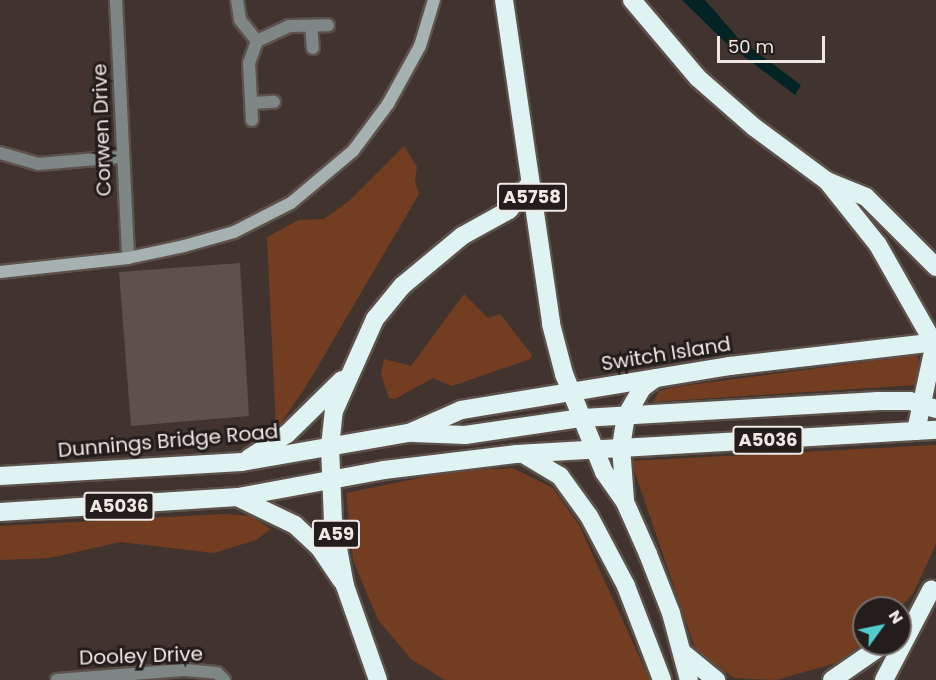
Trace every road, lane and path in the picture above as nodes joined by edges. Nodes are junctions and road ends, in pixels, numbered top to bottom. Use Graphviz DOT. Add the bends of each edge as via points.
graph roads {
  1 [pos="116,0"];
  2 [pos="237,0"];
  3 [pos="434,0"];
  4 [pos="504,0"];
  5 [pos="632,0"];
  6 [pos="328,25"];
  7 [pos="311,26"];
  8 [pos="257,40"];
  9 [pos="313,48"];
  10 [pos="274,102"];
  11 [pos="252,103"];
  12 [pos="252,120"];
  13 [pos="0,153"];
  14 [pos="121,157"];
  15 [pos="827,181"];
  16 [pos="530,183"];
  17 [pos="128,258"];
  18 [pos="936,267"];
  19 [pos="0,272"];
  20 [pos="936,344"];
  21 [pos="348,373"];
  22 [pos="657,378"];
  23 [pos="570,392"];
  24 [pos="930,406"];
  25 [pos="626,416"];
  26 [pos="582,418"];
  27 [pos="936,430"];
  28 [pos="916,431"];
  29 [pos="409,433"];
  30 [pos="330,447"];
  31 [pos="621,447"];
  32 [pos="595,448"];
  33 [pos="517,454"];
  34 [pos="242,462"];
  35 [pos="0,477"];
  36 [pos="331,482"];
  37 [pos="237,497"];
  38 [pos="625,502"];
  39 [pos="0,513"];
  40 [pos="934,585"];
  41 [pos="345,586"];
  42 [pos="912,613"];
  43 [pos="682,652"];
  44 [pos="867,656"];
  45 [pos="57,680"];
  46 [pos="224,680"];
  47 [pos="378,680"];
  48 [pos="662,680"];
  49 [pos="689,680"];
  50 [pos="716,680"];
  51 [pos="832,680"];
  52 [pos="884,680"];
  1 -- 14 [label="street, Corwen Drive"];
  2 -- 8 [label="street" via="240,20"];
  3 -- 17 [label="main road" via="420,46 388,104 353,151 310,190 234,232"];
  4 -- 16 [label="highway, A5758"];
  5 -- 15 [label="highway" via="698,78 754,127"];
  6 -- 7 [label="street"];
  7 -- 8 [label="street" via="289,26"];
  7 -- 9 [label="street"];
  8 -- 11 [label="street" via="249,63"];
  10 -- 11 [label="street"];
  11 -- 12 [label="street"];
  13 -- 14 [label="street" via="38,164"];
  14 -- 17 [label="street, Corwen Drive"];
  15 -- 18 [label="highway" via="866,197"];
  15 -- 20 [label="highway" via="878,245"];
  16 -- 21 [label="highway, A5758" via="509,210 462,236 402,286 375,320"];
  16 -- 23 [label="highway, A5758" via="551,324"];
  17 -- 19 [label="main road"];
  20 -- 22 [label="highway, Switch Island / A5036"];
  20 -- 24 [label="highway"];
  21 -- 30 [label="highway, A5758" via="334,411"];
  21 -- 34 [label="highway, A5758" via="287,434"];
  22 -- 23 [label="highway, Switch Island / A5036"];
  22 -- 25 [label="highway" via="642,388"];
  23 -- 26 [label="highway, A5758"];
  23 -- 29 [label="highway, Switch Island / A5036" via="461,410"];
  24 -- 25 [label="highway" via="879,401"];
  24 -- 28 [label="highway"];
  25 -- 26 [label="highway"];
  25 -- 31 [label="highway"];
  26 -- 29 [label="highway" via="465,435"];
  26 -- 32 [label="highway, A5758"];
  27 -- 28 [label="highway, A5036"];
  28 -- 31 [label="highway, A5036"];
  29 -- 30 [label="highway, Dunnings Bridge Road / A5036"];
  30 -- 34 [label="highway, Dunnings Bridge Road / A5036"];
  30 -- 36 [label="highway"];
  31 -- 32 [label="highway, A5036"];
  31 -- 38 [label="highway"];
  32 -- 33 [label="highway, A5036"];
  32 -- 38 [label="highway, A5758"];
  33 -- 36 [label="highway, A5036" via="384,470"];
  33 -- 48 [label="highway" via="536,458 560,476 589,516 626,586"];
  34 -- 35 [label="highway, Dunnings Bridge Road / A5036"];
  36 -- 37 [label="highway, A5036"];
  36 -- 41 [label="highway, A59"];
  37 -- 39 [label="highway, A5036"];
  37 -- 41 [label="highway" via="295,525 319,547"];
  38 -- 43 [label="highway, A5758"];
  40 -- 42 [label="highway"];
  40 -- 52 [label="highway"];
  41 -- 47 [label="highway, A59"];
  43 -- 49 [label="highway"];
  43 -- 50 [label="highway"];
  44 -- 51 [label="highway"];
  45 -- 46 [label="street, Dooley Drive" via="184,670 217,673"];
}
